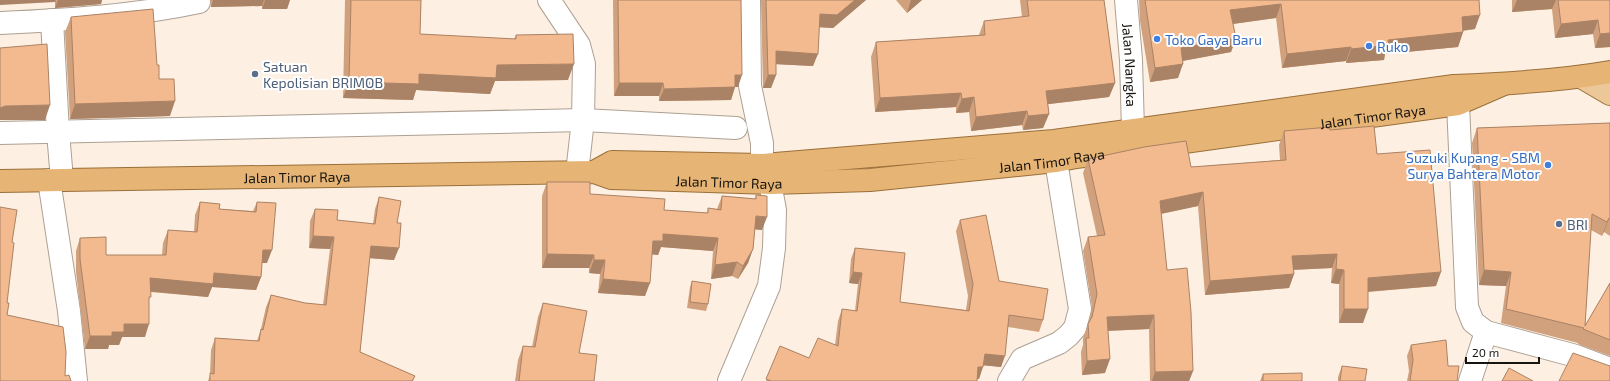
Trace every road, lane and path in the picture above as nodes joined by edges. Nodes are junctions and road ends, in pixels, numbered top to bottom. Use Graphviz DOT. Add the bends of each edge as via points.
graph roads {
  1 [pos="550,0"];
  2 [pos="749,0"];
  3 [pos="1126,0"];
  4 [pos="199,2"];
  5 [pos="117,8"];
  6 [pos="52,20"];
  7 [pos="0,23"];
  8 [pos="1610,72"];
  9 [pos="1581,77"];
  10 [pos="1504,84"];
  11 [pos="1610,94"];
  12 [pos="1458,104"];
  13 [pos="583,120"];
  14 [pos="736,128"];
  15 [pos="1133,130"];
  16 [pos="58,132"];
  17 [pos="0,133"];
  18 [pos="1056,161"];
  19 [pos="585,172"];
  20 [pos="766,174"];
  21 [pos="56,180"];
  22 [pos="0,181"];
  23 [pos="1486,332"];
  24 [pos="1610,369"];
  25 [pos="76,381"];
  26 [pos="729,381"];
  27 [pos="1009,381"];
  28 [pos="1470,381"];
  1 -- 13 [label="street" via="573,35 582,55"];
  2 -- 20 [label="street" via="750,86"];
  3 -- 15 [label="street, Jalan Nangka"];
  4 -- 5 [label="street" via="174,7"];
  5 -- 6 [label="street"];
  6 -- 7 [label="street"];
  6 -- 16 [label="street"];
  8 -- 9 [label="highway, Jalan Timor Raya"];
  9 -- 10 [label="highway, Jalan Timor Raya"];
  9 -- 11 [label="main road"];
  10 -- 12 [label="highway, Jalan Timor Raya"];
  10 -- 15 [label="highway, Jalan Timor Raya" via="1454,86"];
  12 -- 18 [label="highway, Jalan Timor Raya"];
  12 -- 23 [label="street" via="1467,307 1473,322"];
  13 -- 14 [label="street"];
  13 -- 16 [label="street"];
  13 -- 19 [label="street"];
  15 -- 20 [label="highway, Jalan Timor Raya"];
  16 -- 17 [label="street"];
  16 -- 21 [label="street"];
  18 -- 20 [label="highway, Jalan Timor Raya" via="870,180"];
  18 -- 27 [label="street" via="1080,309 1075,328 1068,336 1059,343 1022,358"];
  19 -- 20 [label="highway, Jalan Timor Raya" via="612,162"];
  19 -- 21 [label="highway, Jalan Timor Raya"];
  20 -- 26 [label="street" via="775,210 769,286"];
  21 -- 22 [label="highway, Jalan Timor Raya"];
  21 -- 25 [label="street"];
  23 -- 24 [label="street" via="1576,356"];
  23 -- 28 [label="street"];
}
